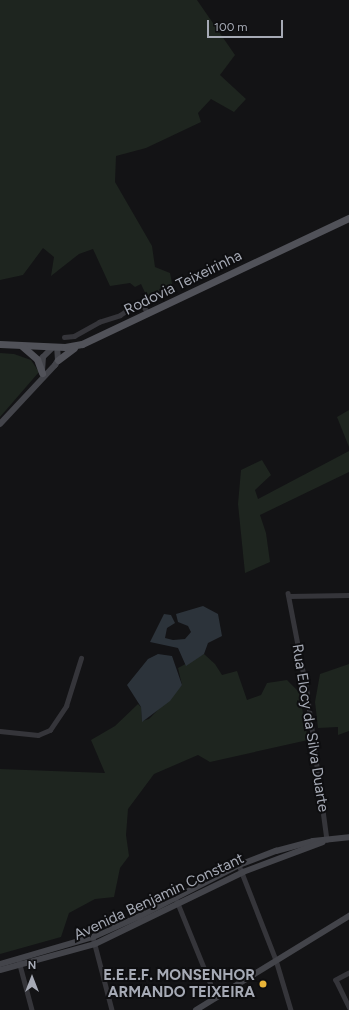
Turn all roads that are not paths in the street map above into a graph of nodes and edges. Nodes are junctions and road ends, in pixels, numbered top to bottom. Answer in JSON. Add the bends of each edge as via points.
{"nodes":[{"id":1,"x":349,"y":218,"type":"edge"},
{"id":2,"x":148,"y":313,"type":"junction"},
{"id":3,"x":120,"y":315,"type":"junction"},
{"id":4,"x":127,"y":324,"type":"junction"},
{"id":5,"x":80,"y":333,"type":"junction"},
{"id":6,"x":64,"y":336,"type":"dead end"},
{"id":7,"x":0,"y":344,"type":"edge"},
{"id":8,"x":81,"y":345,"type":"junction"},
{"id":9,"x":22,"y":346,"type":"junction"},
{"id":10,"x":55,"y":347,"type":"junction"},
{"id":11,"x":58,"y":360,"type":"junction"},
{"id":12,"x":41,"y":376,"type":"junction"},
{"id":13,"x":0,"y":424,"type":"edge"},
{"id":14,"x":349,"y":594,"type":"edge"},
{"id":15,"x":81,"y":658,"type":"dead end"},
{"id":16,"x":0,"y":731,"type":"edge"},
{"id":17,"x":349,"y":837,"type":"edge"},
{"id":18,"x":327,"y":840,"type":"junction"},
{"id":19,"x":239,"y":865,"type":"junction"},
{"id":20,"x":243,"y":872,"type":"junction"},
{"id":21,"x":175,"y":897,"type":"junction"},
{"id":22,"x":178,"y":904,"type":"junction"},
{"id":23,"x":349,"y":916,"type":"edge"},
{"id":24,"x":94,"y":941,"type":"junction"},
{"id":25,"x":276,"y":960,"type":"junction"},
{"id":26,"x":19,"y":962,"type":"junction"},
{"id":27,"x":0,"y":964,"type":"edge"},
{"id":28,"x":0,"y":970,"type":"edge"},
{"id":29,"x":349,"y":973,"type":"edge"},
{"id":30,"x":216,"y":997,"type":"junction"},
{"id":31,"x":349,"y":1008,"type":"edge"},
{"id":32,"x":32,"y":1010,"type":"edge"},
{"id":33,"x":112,"y":1010,"type":"edge"},
{"id":34,"x":196,"y":1010,"type":"edge"},
{"id":35,"x":291,"y":1010,"type":"edge"}],
"edges":[{"from":1,"to":2,"type":"main road","name":"Rodovia Teixeirinha"},
{"from":2,"to":3,"type":"street","via":[[142,304],[138,303]]},
{"from":2,"to":4,"type":"main road","name":"Rodovia Teixeirinha"},
{"from":3,"to":4,"type":"street"},
{"from":3,"to":5,"type":"street"},
{"from":4,"to":8,"type":"main road","name":"Rodovia Teixeirinha"},
{"from":5,"to":6,"type":"street"},
{"from":5,"to":8,"type":"street"},
{"from":7,"to":9,"type":"main road","name":"Rodovia Teixeirinha"},
{"from":8,"to":10,"type":"main road","name":"Rodovia Teixeirinha"},
{"from":8,"to":11,"type":"main road"},
{"from":9,"to":10,"type":"main road","name":"Rodovia Teixeirinha"},
{"from":9,"to":12,"type":"main road","via":[[37,359]]},
{"from":10,"to":11,"type":"main road"},
{"from":10,"to":12,"type":"main road","via":[[43,357]]},
{"from":11,"to":12,"type":"main road"},
{"from":12,"to":13,"type":"main road"},
{"from":14,"to":18,"type":"street","name":"Rua Elocy da Silva Duarte","via":[[288,594],[307,692]]},
{"from":15,"to":16,"type":"street","via":[[66,706],[50,730],[38,735]]},
{"from":17,"to":18,"type":"main road","name":"Avenida Benjamin Constant"},
{"from":18,"to":19,"type":"main road","name":"Avenida Benjamin Constant","via":[[300,844]]},
{"from":18,"to":20,"type":"main road","name":"Avenida Benjamin Constant"},
{"from":19,"to":20,"type":"street"},
{"from":19,"to":21,"type":"main road","name":"Avenida Benjamin Constant"},
{"from":20,"to":22,"type":"main road","name":"Avenida Benjamin Constant"},
{"from":20,"to":25,"type":"street"},
{"from":21,"to":22,"type":"street"},
{"from":21,"to":24,"type":"main road","name":"Avenida Benjamin Constant"},
{"from":22,"to":24,"type":"main road","name":"Avenida Benjamin Constant"},
{"from":22,"to":30,"type":"street"},
{"from":23,"to":25,"type":"main road"},
{"from":24,"to":26,"type":"main road","name":"Avenida Benjamin Constant"},
{"from":24,"to":33,"type":"street"},
{"from":25,"to":30,"type":"main road"},
{"from":25,"to":35,"type":"street"},
{"from":26,"to":27,"type":"main road","name":"Avenida Benjamin Constant"},
{"from":26,"to":28,"type":"main road","name":"Avenida Benjamin Constant"},
{"from":26,"to":32,"type":"street"},
{"from":29,"to":31,"type":"street","via":[[336,980]]},
{"from":30,"to":34,"type":"main road"}]}
